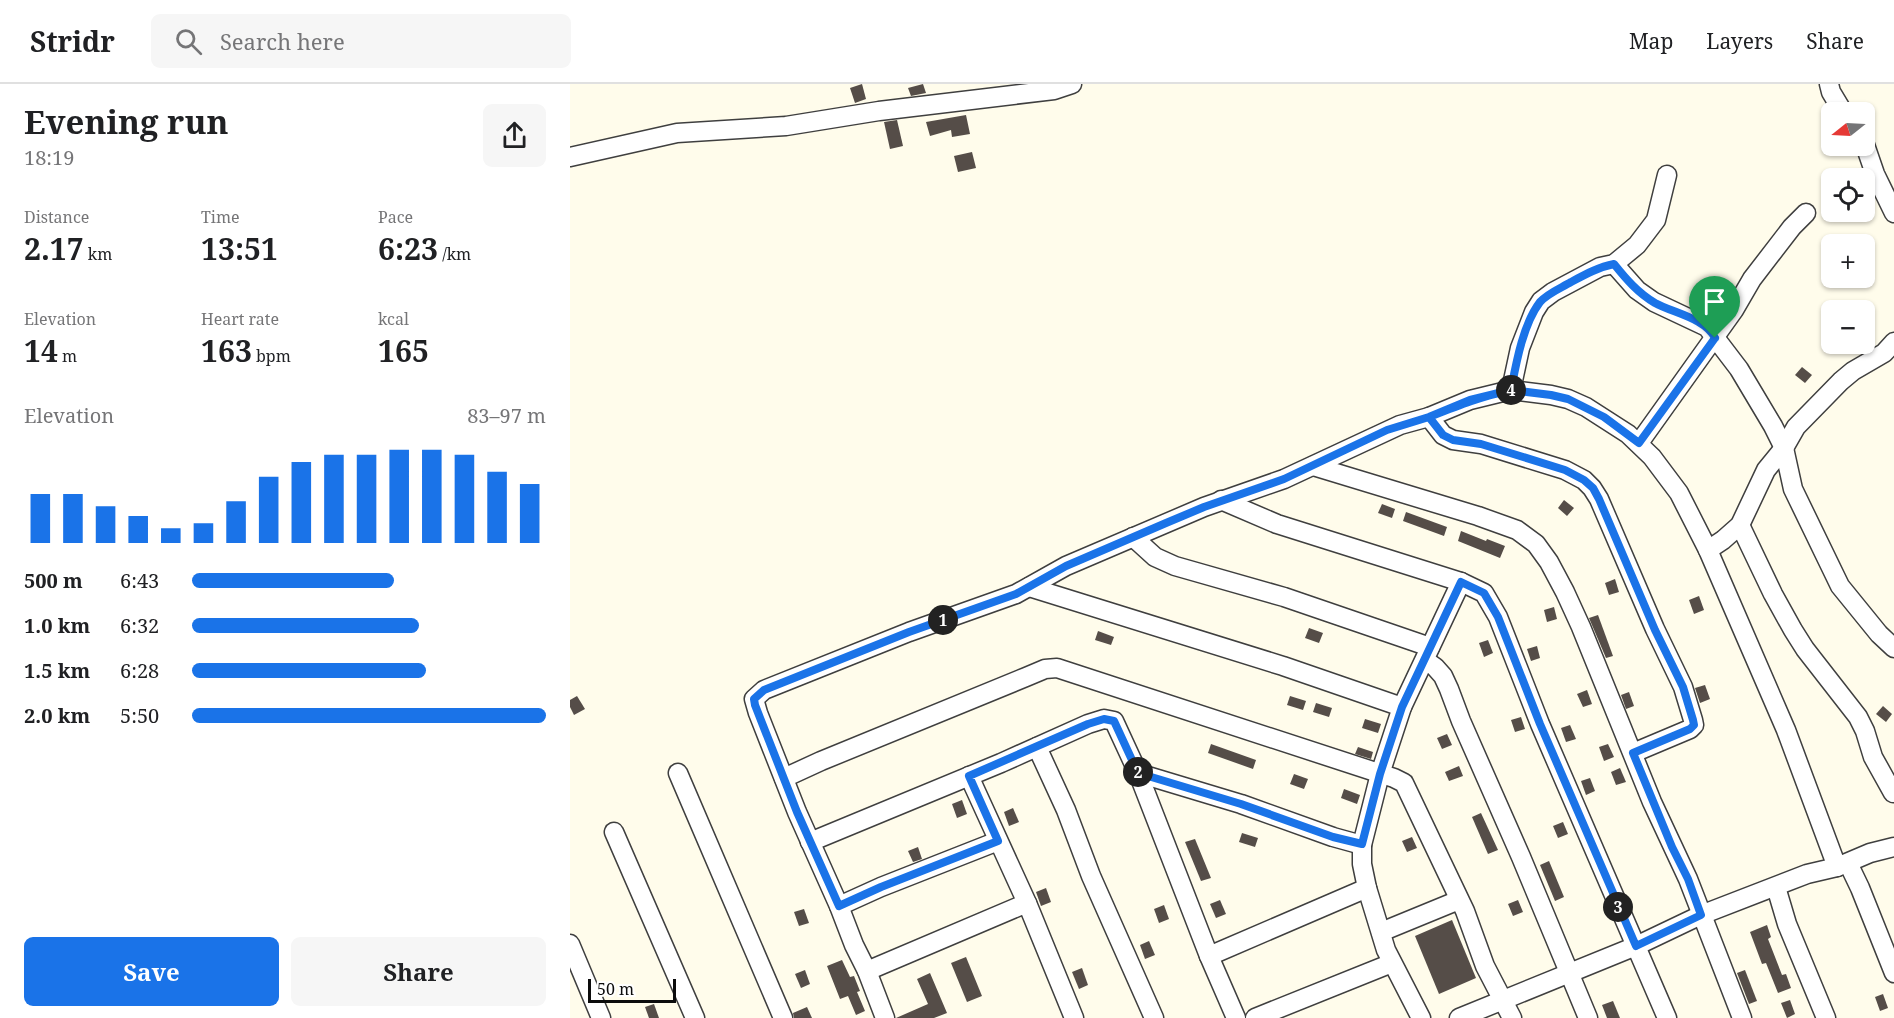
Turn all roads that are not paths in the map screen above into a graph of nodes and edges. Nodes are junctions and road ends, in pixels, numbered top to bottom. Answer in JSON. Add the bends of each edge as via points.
{"nodes":[{"id":1,"x":1072,"y":84,"type":"edge"},
{"id":2,"x":1828,"y":84,"type":"edge"},
{"id":3,"x":966,"y":93,"type":"edge"},
{"id":4,"x":1838,"y":102,"type":"edge"},
{"id":5,"x":1869,"y":156,"type":"edge"},
{"id":6,"x":570,"y":157,"type":"edge"},
{"id":7,"x":1667,"y":176,"type":"dead end"},
{"id":8,"x":1806,"y":213,"type":"dead end"},
{"id":9,"x":1894,"y":213,"type":"edge"},
{"id":10,"x":1614,"y":264,"type":"junction"},
{"id":11,"x":1715,"y":338,"type":"junction"},
{"id":12,"x":1894,"y":342,"type":"edge"},
{"id":13,"x":1511,"y":390,"type":"junction"},
{"id":14,"x":1429,"y":417,"type":"junction"},
{"id":15,"x":1639,"y":443,"type":"junction"},
{"id":16,"x":1784,"y":448,"type":"junction"},
{"id":17,"x":1314,"y":465,"type":"junction"},
{"id":18,"x":1221,"y":500,"type":"junction"},
{"id":19,"x":1740,"y":525,"type":"junction"},
{"id":20,"x":1133,"y":537,"type":"junction"},
{"id":21,"x":1708,"y":550,"type":"junction"},
{"id":22,"x":1461,"y":582,"type":"junction"},
{"id":23,"x":1029,"y":587,"type":"junction"},
{"id":24,"x":1894,"y":648,"type":"edge"},
{"id":25,"x":1427,"y":654,"type":"junction"},
{"id":26,"x":1402,"y":707,"type":"junction"},
{"id":27,"x":1037,"y":747,"type":"junction"},
{"id":28,"x":1633,"y":753,"type":"junction"},
{"id":29,"x":678,"y":773,"type":"dead end"},
{"id":30,"x":1138,"y":773,"type":"junction"},
{"id":31,"x":1380,"y":774,"type":"junction"},
{"id":32,"x":969,"y":776,"type":"junction"},
{"id":33,"x":784,"y":778,"type":"junction"},
{"id":34,"x":1894,"y":793,"type":"edge"},
{"id":35,"x":614,"y":832,"type":"dead end"},
{"id":36,"x":998,"y":841,"type":"junction"},
{"id":37,"x":810,"y":842,"type":"junction"},
{"id":38,"x":1362,"y":844,"type":"junction"},
{"id":39,"x":1894,"y":847,"type":"edge"},
{"id":40,"x":1843,"y":865,"type":"junction"},
{"id":41,"x":1776,"y":887,"type":"junction"},
{"id":42,"x":1368,"y":888,"type":"junction"},
{"id":43,"x":1459,"y":900,"type":"junction"},
{"id":44,"x":1026,"y":903,"type":"junction"},
{"id":45,"x":839,"y":906,"type":"junction"},
{"id":46,"x":1701,"y":915,"type":"junction"},
{"id":47,"x":1381,"y":932,"type":"junction"},
{"id":48,"x":570,"y":944,"type":"edge"},
{"id":49,"x":1636,"y":946,"type":"junction"},
{"id":50,"x":1209,"y":956,"type":"junction"},
{"id":51,"x":1392,"y":963,"type":"junction"},
{"id":52,"x":867,"y":971,"type":"junction"},
{"id":53,"x":1894,"y":973,"type":"edge"},
{"id":54,"x":1568,"y":974,"type":"junction"},
{"id":55,"x":1504,"y":1000,"type":"junction"},
{"id":56,"x":1292,"y":1011,"type":"edge"},
{"id":57,"x":601,"y":1018,"type":"edge"},
{"id":58,"x":695,"y":1018,"type":"edge"},
{"id":59,"x":783,"y":1018,"type":"edge"},
{"id":60,"x":885,"y":1018,"type":"edge"},
{"id":61,"x":1074,"y":1018,"type":"edge"},
{"id":62,"x":1154,"y":1018,"type":"edge"},
{"id":63,"x":1236,"y":1018,"type":"edge"},
{"id":64,"x":1255,"y":1018,"type":"edge"},
{"id":65,"x":1421,"y":1018,"type":"edge"},
{"id":66,"x":1459,"y":1018,"type":"edge"},
{"id":67,"x":1512,"y":1018,"type":"edge"},
{"id":68,"x":1588,"y":1018,"type":"edge"},
{"id":69,"x":1667,"y":1018,"type":"edge"},
{"id":70,"x":1742,"y":1018,"type":"edge"},
{"id":71,"x":1826,"y":1018,"type":"edge"}],
"edges":[{"from":1,"to":3,"type":"street","via":[[1054,90]]},
{"from":2,"to":4,"type":"street"},
{"from":3,"to":6,"type":"street","via":[[786,126],[659,136]]},
{"from":5,"to":9,"type":"street"},
{"from":7,"to":10,"type":"street","via":[[1656,220]]},
{"from":8,"to":11,"type":"street","via":[[1752,279]]},
{"from":10,"to":11,"type":"street","via":[[1636,290],[1707,327]]},
{"from":10,"to":13,"type":"street","via":[[1600,267],[1541,301],[1520,348]]},
{"from":11,"to":15,"type":"street"},
{"from":11,"to":16,"type":"street","via":[[1739,369]]},
{"from":12,"to":16,"type":"street","via":[[1841,381],[1796,427]]},
{"from":13,"to":14,"type":"street","via":[[1470,400]]},
{"from":13,"to":15,"type":"street","via":[[1568,399],[1604,417]]},
{"from":14,"to":17,"type":"street","via":[[1387,430]]},
{"from":14,"to":28,"type":"street","via":[[1443,435],[1453,440],[1481,444],[1565,470],[1593,488],[1683,687],[1694,725]]},
{"from":15,"to":21,"type":"street","via":[[1679,493]]},
{"from":16,"to":19,"type":"street","via":[[1766,471]]},
{"from":16,"to":24,"type":"street","via":[[1793,489],[1839,586]]},
{"from":17,"to":18,"type":"street"},
{"from":17,"to":28,"type":"street","via":[[1478,516],[1517,530],[1536,544],[1565,591]]},
{"from":18,"to":20,"type":"street"},
{"from":18,"to":22,"type":"street","via":[[1277,525]]},
{"from":19,"to":21,"type":"street"},
{"from":19,"to":34,"type":"street","via":[[1788,622],[1858,717],[1873,757]]},
{"from":20,"to":23,"type":"street"},
{"from":20,"to":25,"type":"street","via":[[1155,557],[1175,566],[1284,597]]},
{"from":21,"to":40,"type":"street"},
{"from":22,"to":25,"type":"street"},
{"from":22,"to":49,"type":"street","via":[[1484,593],[1498,617]]},
{"from":23,"to":26,"type":"street"},
{"from":23,"to":33,"type":"street","via":[[835,660],[757,694],[755,705]]},
{"from":25,"to":26,"type":"street"},
{"from":25,"to":54,"type":"street","via":[[1449,689]]},
{"from":26,"to":31,"type":"street"},
{"from":27,"to":30,"type":"street","via":[[1088,724],[1104,719],[1114,721]]},
{"from":27,"to":32,"type":"street"},
{"from":27,"to":62,"type":"street"},
{"from":28,"to":46,"type":"street"},
{"from":29,"to":59,"type":"street"},
{"from":30,"to":38,"type":"street"},
{"from":30,"to":50,"type":"street"},
{"from":31,"to":33,"type":"street","via":[[1057,668],[1026,676]]},
{"from":31,"to":38,"type":"street"},
{"from":31,"to":43,"type":"street","via":[[1404,783]]},
{"from":32,"to":36,"type":"street"},
{"from":32,"to":37,"type":"street"},
{"from":33,"to":37,"type":"street"},
{"from":35,"to":58,"type":"street"},
{"from":36,"to":44,"type":"street"},
{"from":36,"to":45,"type":"street"},
{"from":37,"to":45,"type":"street"},
{"from":38,"to":42,"type":"street"},
{"from":39,"to":40,"type":"street"},
{"from":40,"to":41,"type":"street"},
{"from":40,"to":53,"type":"street","via":[[1860,888]]},
{"from":41,"to":46,"type":"street"},
{"from":41,"to":71,"type":"street"},
{"from":42,"to":47,"type":"street"},
{"from":42,"to":50,"type":"street"},
{"from":43,"to":47,"type":"street"},
{"from":43,"to":55,"type":"street","via":[[1485,966]]},
{"from":44,"to":52,"type":"street"},
{"from":44,"to":61,"type":"street"},
{"from":45,"to":52,"type":"street"},
{"from":46,"to":49,"type":"street"},
{"from":46,"to":70,"type":"street"},
{"from":47,"to":51,"type":"street"},
{"from":48,"to":57,"type":"street"},
{"from":49,"to":54,"type":"street"},
{"from":49,"to":69,"type":"street"},
{"from":50,"to":63,"type":"street"},
{"from":51,"to":56,"type":"street"},
{"from":51,"to":65,"type":"street"},
{"from":52,"to":60,"type":"street"},
{"from":54,"to":55,"type":"street"},
{"from":54,"to":68,"type":"street"},
{"from":55,"to":66,"type":"street"},
{"from":55,"to":67,"type":"street"},
{"from":56,"to":64,"type":"street"}]}
